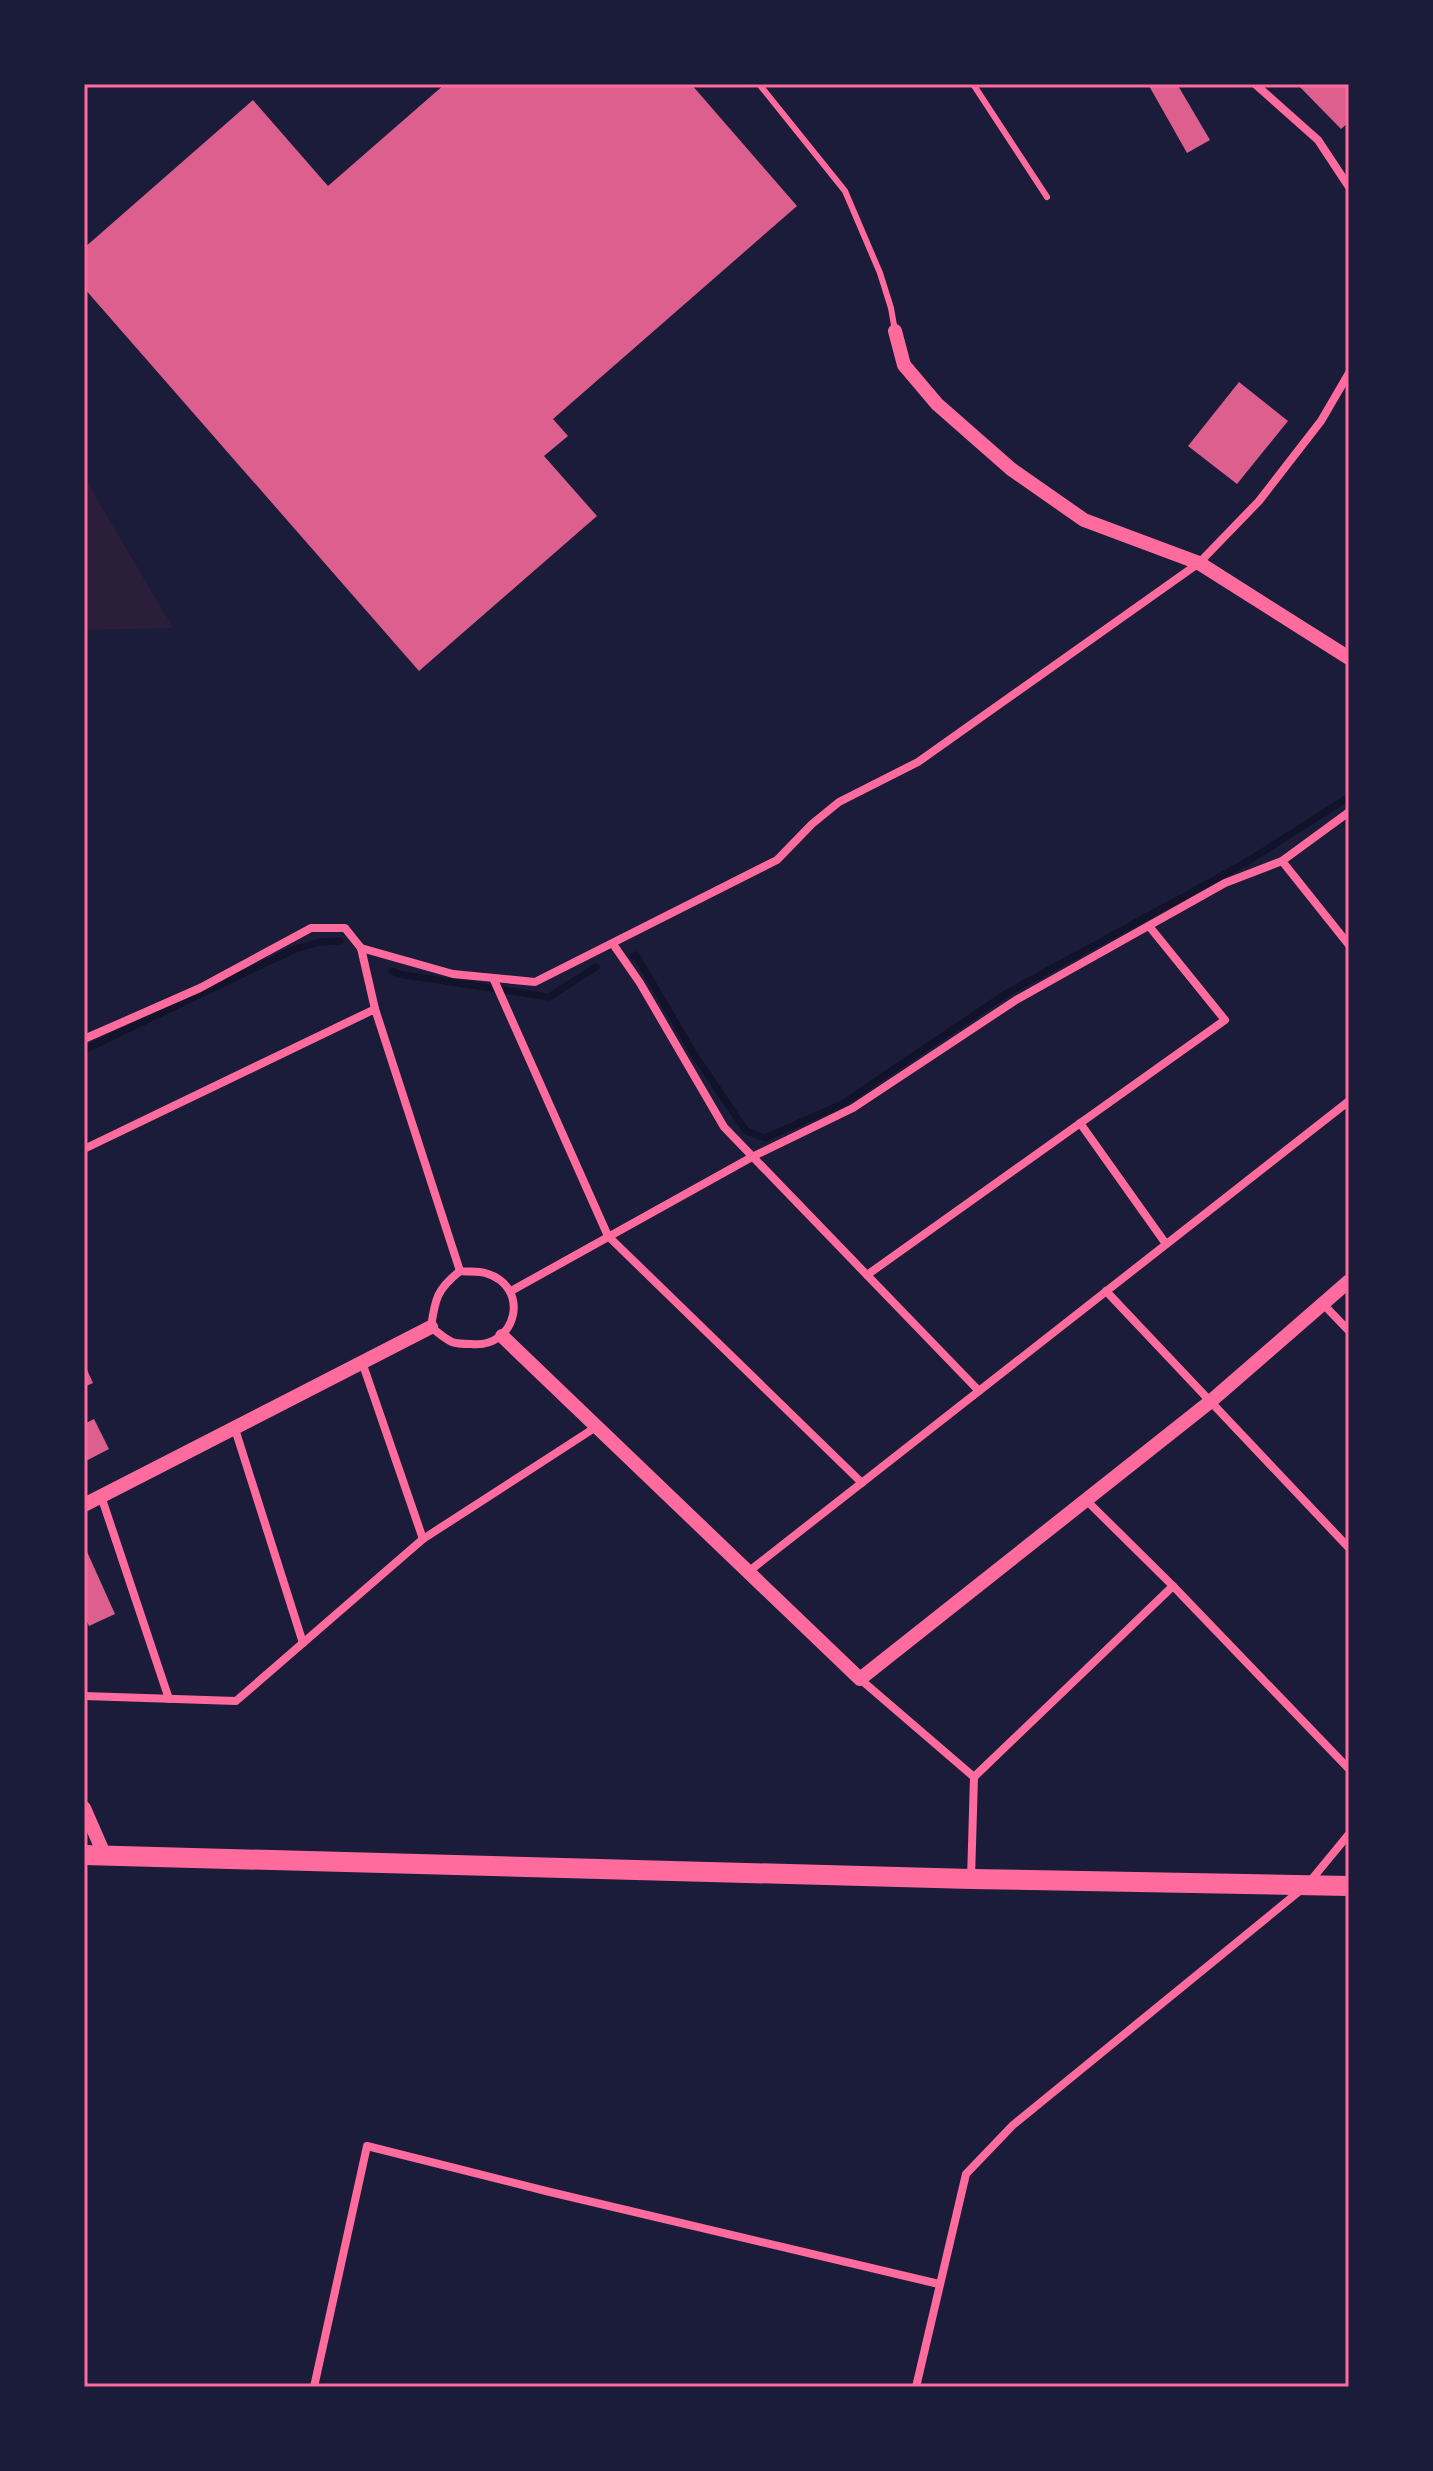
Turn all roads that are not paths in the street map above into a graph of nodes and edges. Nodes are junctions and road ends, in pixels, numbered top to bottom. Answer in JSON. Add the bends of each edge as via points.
{"nodes":[{"id":1,"x":759,"y":84,"type":"edge"},
{"id":2,"x":973,"y":84,"type":"edge"},
{"id":3,"x":1255,"y":84,"type":"edge"},
{"id":4,"x":1349,"y":187,"type":"edge"},
{"id":5,"x":1047,"y":197,"type":"dead end"},
{"id":6,"x":895,"y":331,"type":"joint"},
{"id":7,"x":1349,"y":373,"type":"edge"},
{"id":8,"x":1199,"y":563,"type":"junction"},
{"id":9,"x":1349,"y":658,"type":"edge"},
{"id":10,"x":1349,"y":812,"type":"edge"},
{"id":11,"x":1282,"y":861,"type":"junction"},
{"id":12,"x":1149,"y":926,"type":"junction"},
{"id":13,"x":613,"y":944,"type":"junction"},
{"id":14,"x":1349,"y":945,"type":"edge"},
{"id":15,"x":361,"y":948,"type":"junction"},
{"id":16,"x":494,"y":980,"type":"junction"},
{"id":17,"x":375,"y":1009,"type":"junction"},
{"id":18,"x":84,"y":1039,"type":"edge"},
{"id":19,"x":1349,"y":1101,"type":"edge"},
{"id":20,"x":1080,"y":1123,"type":"junction"},
{"id":21,"x":84,"y":1149,"type":"edge"},
{"id":22,"x":752,"y":1157,"type":"junction"},
{"id":23,"x":608,"y":1236,"type":"junction"},
{"id":24,"x":1166,"y":1244,"type":"junction"},
{"id":25,"x":460,"y":1271,"type":"junction"},
{"id":26,"x":867,"y":1275,"type":"junction"},
{"id":27,"x":1349,"y":1281,"type":"edge"},
{"id":28,"x":511,"y":1291,"type":"junction"},
{"id":29,"x":1106,"y":1291,"type":"junction"},
{"id":30,"x":1323,"y":1304,"type":"junction"},
{"id":31,"x":431,"y":1327,"type":"junction"},
{"id":32,"x":1349,"y":1331,"type":"edge"},
{"id":33,"x":502,"y":1336,"type":"junction"},
{"id":34,"x":362,"y":1362,"type":"junction"},
{"id":35,"x":979,"y":1391,"type":"junction"},
{"id":36,"x":1211,"y":1401,"type":"junction"},
{"id":37,"x":596,"y":1427,"type":"junction"},
{"id":38,"x":235,"y":1429,"type":"junction"},
{"id":39,"x":862,"y":1483,"type":"junction"},
{"id":40,"x":101,"y":1496,"type":"junction"},
{"id":41,"x":1087,"y":1501,"type":"junction"},
{"id":42,"x":84,"y":1505,"type":"edge"},
{"id":43,"x":423,"y":1539,"type":"junction"},
{"id":44,"x":1349,"y":1548,"type":"edge"},
{"id":45,"x":748,"y":1572,"type":"junction"},
{"id":46,"x":1173,"y":1586,"type":"junction"},
{"id":47,"x":303,"y":1643,"type":"junction"},
{"id":48,"x":860,"y":1679,"type":"junction"},
{"id":49,"x":84,"y":1696,"type":"edge"},
{"id":50,"x":169,"y":1699,"type":"junction"},
{"id":51,"x":1349,"y":1769,"type":"edge"},
{"id":52,"x":974,"y":1777,"type":"junction"},
{"id":53,"x":84,"y":1808,"type":"edge"},
{"id":54,"x":1349,"y":1834,"type":"edge"},
{"id":55,"x":94,"y":1855,"type":"edge"},
{"id":56,"x":971,"y":1879,"type":"junction"},
{"id":57,"x":1307,"y":1885,"type":"junction"},
{"id":58,"x":1349,"y":1886,"type":"edge"},
{"id":59,"x":939,"y":2284,"type":"junction"},
{"id":60,"x":314,"y":2387,"type":"edge"},
{"id":61,"x":916,"y":2387,"type":"edge"}],
"edges":[{"from":1,"to":6,"type":"lane","via":[[845,191],[880,273]]},
{"from":2,"to":5,"type":"lane"},
{"from":3,"to":4,"type":"street","via":[[1318,140]]},
{"from":6,"to":8,"type":"street","via":[[904,365],[937,404],[1011,469],[1084,520]]},
{"from":7,"to":8,"type":"street","via":[[1321,421],[1259,501]]},
{"from":8,"to":9,"type":"street"},
{"from":8,"to":13,"type":"street","via":[[918,762],[839,802],[777,860]]},
{"from":10,"to":11,"type":"street"},
{"from":11,"to":12,"type":"street","via":[[1225,883]]},
{"from":11,"to":14,"type":"street"},
{"from":12,"to":20,"type":"street","via":[[1225,1020]]},
{"from":12,"to":22,"type":"street","via":[[1016,1000],[853,1108]]},
{"from":13,"to":16,"type":"street","via":[[535,982]]},
{"from":13,"to":22,"type":"street","via":[[724,1127]]},
{"from":15,"to":16,"type":"street"},
{"from":15,"to":17,"type":"street"},
{"from":15,"to":18,"type":"street","via":[[345,928],[311,928],[200,988]]},
{"from":16,"to":23,"type":"street"},
{"from":17,"to":21,"type":"street"},
{"from":17,"to":25,"type":"street"},
{"from":19,"to":24,"type":"street"},
{"from":20,"to":24,"type":"street"},
{"from":20,"to":26,"type":"street"},
{"from":22,"to":23,"type":"street"},
{"from":22,"to":26,"type":"street"},
{"from":23,"to":28,"type":"street"},
{"from":23,"to":39,"type":"street"},
{"from":24,"to":29,"type":"street"},
{"from":25,"to":28,"type":"street","via":[[485,1273]]},
{"from":25,"to":31,"type":"street","via":[[443,1284]]},
{"from":26,"to":35,"type":"street"},
{"from":27,"to":30,"type":"street"},
{"from":28,"to":33,"type":"street","via":[[515,1304]]},
{"from":29,"to":35,"type":"street"},
{"from":29,"to":36,"type":"street"},
{"from":30,"to":32,"type":"street"},
{"from":30,"to":36,"type":"street"},
{"from":31,"to":33,"type":"street","via":[[453,1343],[484,1346]]},
{"from":31,"to":34,"type":"street"},
{"from":33,"to":37,"type":"street"},
{"from":34,"to":38,"type":"street"},
{"from":34,"to":43,"type":"street"},
{"from":35,"to":39,"type":"street"},
{"from":36,"to":41,"type":"street"},
{"from":36,"to":44,"type":"street"},
{"from":37,"to":43,"type":"street"},
{"from":37,"to":45,"type":"street"},
{"from":38,"to":40,"type":"street"},
{"from":38,"to":47,"type":"street"},
{"from":39,"to":45,"type":"street"},
{"from":40,"to":42,"type":"street"},
{"from":40,"to":50,"type":"street"},
{"from":41,"to":46,"type":"street"},
{"from":41,"to":48,"type":"street"},
{"from":43,"to":47,"type":"street"},
{"from":45,"to":48,"type":"street"},
{"from":46,"to":51,"type":"street"},
{"from":46,"to":52,"type":"street"},
{"from":47,"to":50,"type":"street","via":[[236,1701]]},
{"from":48,"to":52,"type":"street"},
{"from":49,"to":50,"type":"street"},
{"from":52,"to":56,"type":"street"},
{"from":53,"to":55,"type":"street"},
{"from":54,"to":57,"type":"street"},
{"from":55,"to":56,"type":"main road"},
{"from":56,"to":57,"type":"main road"},
{"from":57,"to":58,"type":"main road"},
{"from":57,"to":59,"type":"street","via":[[1013,2125],[966,2174]]},
{"from":59,"to":60,"type":"street","via":[[367,2146]]},
{"from":59,"to":61,"type":"street"}]}
